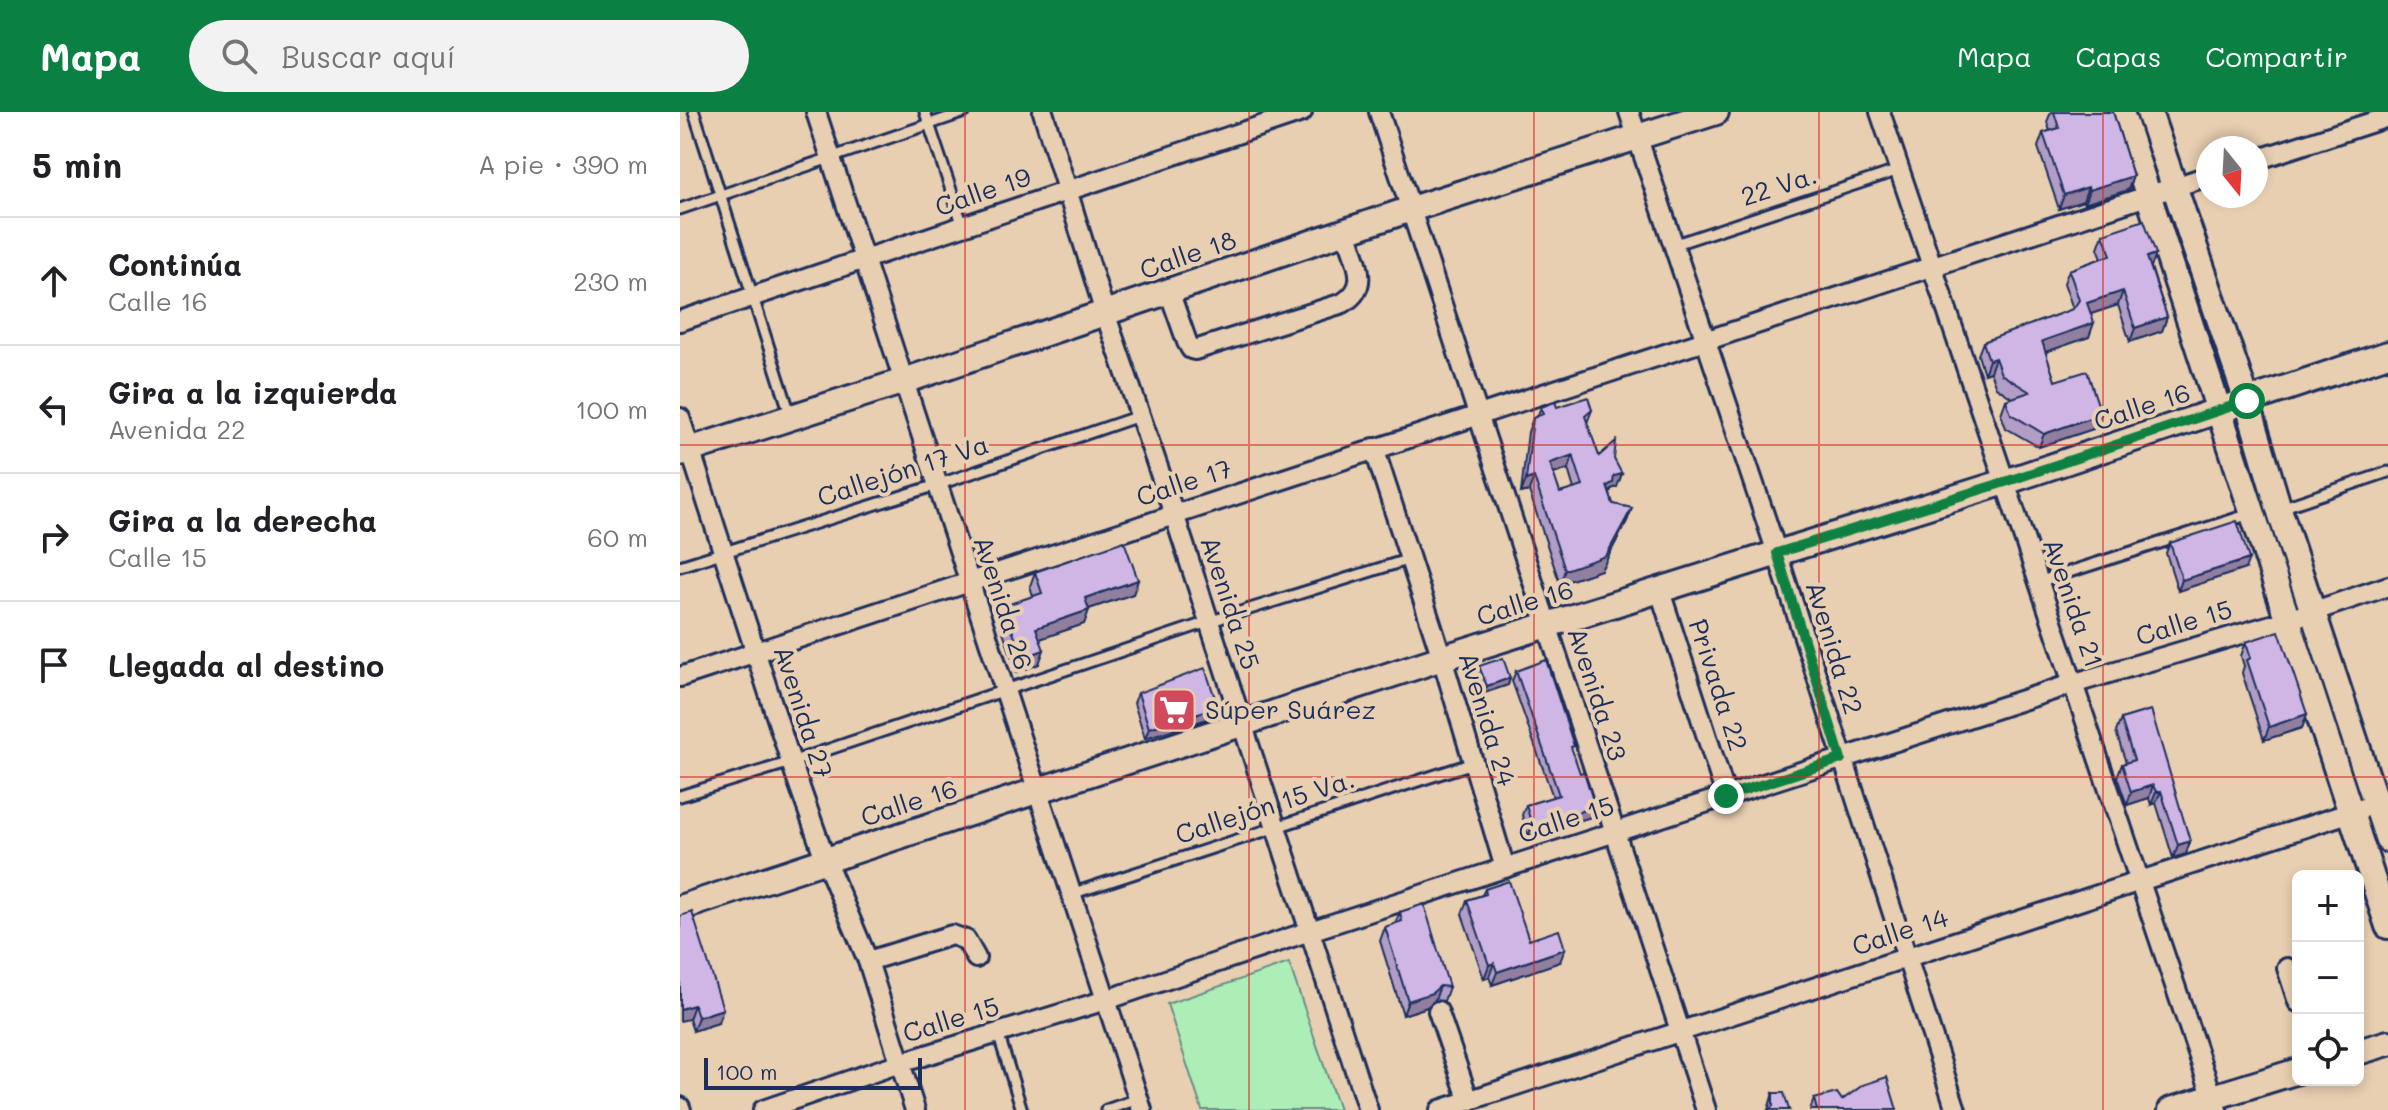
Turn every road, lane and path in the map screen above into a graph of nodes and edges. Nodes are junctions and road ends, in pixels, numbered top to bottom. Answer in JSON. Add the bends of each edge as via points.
{"nodes":[{"id":1,"x":694,"y":112,"type":"edge"},
{"id":2,"x":816,"y":112,"type":"edge"},
{"id":3,"x":925,"y":112,"type":"edge"},
{"id":4,"x":965,"y":112,"type":"edge"},
{"id":5,"x":1043,"y":112,"type":"edge"},
{"id":6,"x":1302,"y":112,"type":"edge"},
{"id":7,"x":1379,"y":112,"type":"edge"},
{"id":8,"x":1629,"y":112,"type":"edge"},
{"id":9,"x":1716,"y":112,"type":"edge"},
{"id":10,"x":1880,"y":112,"type":"edge"},
{"id":11,"x":2121,"y":112,"type":"edge"},
{"id":12,"x":2149,"y":112,"type":"edge"},
{"id":13,"x":1261,"y":119,"type":"edge"},
{"id":14,"x":2385,"y":121,"type":"edge"},
{"id":15,"x":929,"y":123,"type":"junction"},
{"id":16,"x":1637,"y":138,"type":"junction"},
{"id":17,"x":830,"y":156,"type":"junction"},
{"id":18,"x":2268,"y":156,"type":"edge"},
{"id":19,"x":1899,"y":170,"type":"junction"},
{"id":20,"x":2196,"y":180,"type":"edge"},
{"id":21,"x":2174,"y":187,"type":"junction"},
{"id":22,"x":1068,"y":191,"type":"junction"},
{"id":23,"x":721,"y":194,"type":"junction"},
{"id":24,"x":2149,"y":195,"type":"junction"},
{"id":25,"x":680,"y":209,"type":"edge"},
{"id":26,"x":1411,"y":209,"type":"junction"},
{"id":27,"x":963,"y":226,"type":"junction"},
{"id":28,"x":1346,"y":231,"type":"junction"},
{"id":29,"x":1673,"y":245,"type":"junction"},
{"id":30,"x":864,"y":260,"type":"junction"},
{"id":31,"x":1932,"y":266,"type":"junction"},
{"id":32,"x":1169,"y":291,"type":"junction"},
{"id":33,"x":753,"y":297,"type":"junction"},
{"id":34,"x":1105,"y":313,"type":"junction"},
{"id":35,"x":680,"y":321,"type":"edge"},
{"id":36,"x":1705,"y":340,"type":"junction"},
{"id":37,"x":2388,"y":354,"type":"edge"},
{"id":38,"x":904,"y":381,"type":"junction"},
{"id":39,"x":2247,"y":401,"type":"junction"},
{"id":40,"x":2219,"y":410,"type":"junction"},
{"id":41,"x":1478,"y":414,"type":"junction"},
{"id":42,"x":1139,"y":416,"type":"junction"},
{"id":43,"x":791,"y":417,"type":"junction"},
{"id":44,"x":680,"y":418,"type":"edge"},
{"id":45,"x":1374,"y":448,"type":"junction"},
{"id":46,"x":685,"y":451,"type":"edge"},
{"id":47,"x":2388,"y":472,"type":"edge"},
{"id":48,"x":2005,"y":482,"type":"junction"},
{"id":49,"x":937,"y":485,"type":"junction"},
{"id":50,"x":2279,"y":509,"type":"junction"},
{"id":51,"x":2254,"y":513,"type":"junction"},
{"id":52,"x":1174,"y":514,"type":"junction"},
{"id":53,"x":724,"y":550,"type":"junction"},
{"id":54,"x":1777,"y":553,"type":"junction"},
{"id":55,"x":1410,"y":559,"type":"junction"},
{"id":56,"x":680,"y":566,"type":"edge"},
{"id":57,"x":969,"y":580,"type":"junction"},
{"id":58,"x":2038,"y":582,"type":"junction"},
{"id":59,"x":2388,"y":586,"type":"edge"},
{"id":60,"x":1660,"y":591,"type":"junction"},
{"id":61,"x":2312,"y":611,"type":"junction"},
{"id":62,"x":2288,"y":620,"type":"junction"},
{"id":63,"x":1208,"y":622,"type":"junction"},
{"id":64,"x":1548,"y":625,"type":"junction"},
{"id":65,"x":756,"y":654,"type":"junction"},
{"id":66,"x":1442,"y":658,"type":"junction"},
{"id":67,"x":680,"y":677,"type":"edge"},
{"id":68,"x":2072,"y":684,"type":"junction"},
{"id":69,"x":1004,"y":689,"type":"junction"},
{"id":70,"x":1242,"y":724,"type":"junction"},
{"id":71,"x":1841,"y":759,"type":"junction"},
{"id":72,"x":791,"y":762,"type":"junction"},
{"id":73,"x":1473,"y":763,"type":"junction"},
{"id":74,"x":1038,"y":791,"type":"junction"},
{"id":75,"x":680,"y":796,"type":"edge"},
{"id":76,"x":1726,"y":796,"type":"junction"},
{"id":77,"x":2376,"y":804,"type":"junction"},
{"id":78,"x":2351,"y":812,"type":"junction"},
{"id":79,"x":1276,"y":827,"type":"junction"},
{"id":80,"x":1615,"y":832,"type":"junction"},
{"id":81,"x":2388,"y":840,"type":"edge"},
{"id":82,"x":825,"y":859,"type":"junction"},
{"id":83,"x":1505,"y":868,"type":"junction"},
{"id":84,"x":2139,"y":881,"type":"junction"},
{"id":85,"x":1071,"y":894,"type":"junction"},
{"id":86,"x":680,"y":908,"type":"edge"},
{"id":87,"x":2388,"y":926,"type":"edge"},
{"id":88,"x":1310,"y":931,"type":"junction"},
{"id":89,"x":976,"y":958,"type":"dead end"},
{"id":90,"x":1906,"y":958,"type":"junction"},
{"id":91,"x":868,"y":961,"type":"junction"},
{"id":92,"x":2287,"y":968,"type":"dead end"},
{"id":93,"x":2292,"y":983,"type":"edge"},
{"id":94,"x":1106,"y":1000,"type":"junction"},
{"id":95,"x":1438,"y":1011,"type":"dead end"},
{"id":96,"x":1680,"y":1031,"type":"junction"},
{"id":97,"x":997,"y":1033,"type":"junction"},
{"id":98,"x":2388,"y":1043,"type":"edge"},
{"id":99,"x":2364,"y":1050,"type":"edge"},
{"id":100,"x":900,"y":1063,"type":"junction"},
{"id":101,"x":2292,"y":1073,"type":"edge"},
{"id":102,"x":1469,"y":1101,"type":"junction"},
{"id":103,"x":2214,"y":1103,"type":"edge"},
{"id":104,"x":1140,"y":1104,"type":"edge"},
{"id":105,"x":763,"y":1110,"type":"edge"},
{"id":106,"x":915,"y":1110,"type":"edge"},
{"id":107,"x":1022,"y":1110,"type":"edge"},
{"id":108,"x":1106,"y":1110,"type":"edge"},
{"id":109,"x":1368,"y":1110,"type":"edge"},
{"id":110,"x":1440,"y":1110,"type":"edge"},
{"id":111,"x":1706,"y":1110,"type":"edge"},
{"id":112,"x":1956,"y":1110,"type":"edge"},
{"id":113,"x":2171,"y":1110,"type":"edge"}],
"edges":[{"from":1,"to":23,"type":"lane"},
{"from":2,"to":17,"type":"street","name":"Avenida 26"},
{"from":3,"to":15,"type":"lane"},
{"from":4,"to":15,"type":"lane"},
{"from":5,"to":22,"type":"street","name":"Avenida 25"},
{"from":6,"to":13,"type":"street","name":"Calle 19"},
{"from":7,"to":26,"type":"street","name":"Avenida 23"},
{"from":8,"to":16,"type":"street","name":"Avenida 22"},
{"from":9,"to":16,"type":"street","name":"Calle 18"},
{"from":10,"to":19,"type":"street","name":"Avenida 21"},
{"from":11,"to":24,"type":"street"},
{"from":12,"to":21,"type":"street"},
{"from":13,"to":22,"type":"street","name":"Calle 19"},
{"from":14,"to":18,"type":"street"},
{"from":15,"to":17,"type":"lane"},
{"from":15,"to":27,"type":"lane"},
{"from":16,"to":26,"type":"street","name":"Calle 18"},
{"from":16,"to":29,"type":"street","name":"Avenida 22"},
{"from":17,"to":23,"type":"lane"},
{"from":17,"to":30,"type":"street","name":"Avenida 26"},
{"from":19,"to":29,"type":"lane","name":"22 Va."},
{"from":19,"to":31,"type":"street","name":"Avenida 21"},
{"from":20,"to":21,"type":"street","name":"Calle 17"},
{"from":21,"to":24,"type":"street","name":"Calle 17"},
{"from":21,"to":39,"type":"street"},
{"from":22,"to":27,"type":"street","name":"Calle 19"},
{"from":22,"to":34,"type":"street","name":"Avenida 25"},
{"from":23,"to":25,"type":"lane"},
{"from":23,"to":33,"type":"lane"},
{"from":24,"to":31,"type":"street","name":"Calle 17"},
{"from":24,"to":40,"type":"street"},
{"from":26,"to":28,"type":"street","name":"Calle 18"},
{"from":26,"to":41,"type":"street","name":"Avenida 23"},
{"from":27,"to":30,"type":"street","name":"Calle 19"},
{"from":28,"to":32,"type":"street","name":"Calle 18"},
{"from":28,"to":32,"type":"street","via":[[1361,282],[1355,296],[1343,303],[1195,350],[1187,342]]},
{"from":29,"to":36,"type":"street","name":"Avenida 22"},
{"from":30,"to":33,"type":"street","name":"Calle 19"},
{"from":30,"to":38,"type":"street","name":"Avenida 26"},
{"from":31,"to":36,"type":"street","name":"Calle 17"},
{"from":31,"to":48,"type":"street","name":"Avenida 21"},
{"from":32,"to":34,"type":"street","name":"Calle 18"},
{"from":33,"to":35,"type":"street","name":"Calle 19"},
{"from":33,"to":43,"type":"lane"},
{"from":34,"to":38,"type":"street","name":"Calle 18"},
{"from":34,"to":42,"type":"street","name":"Avenida 25"},
{"from":36,"to":41,"type":"street","name":"Calle 17"},
{"from":36,"to":54,"type":"street","name":"Avenida 22"},
{"from":37,"to":39,"type":"street","name":"Calle 16"},
{"from":38,"to":43,"type":"street","name":"Calle 18"},
{"from":38,"to":49,"type":"street","name":"Avenida 26"},
{"from":39,"to":40,"type":"street","name":"Calle 16"},
{"from":39,"to":50,"type":"street"},
{"from":40,"to":48,"type":"street","name":"Calle 16"},
{"from":40,"to":51,"type":"street"},
{"from":41,"to":45,"type":"street","name":"Calle 17"},
{"from":41,"to":64,"type":"street","name":"Avenida 23"},
{"from":42,"to":49,"type":"lane","name":"Callejón 17 Va"},
{"from":42,"to":52,"type":"street","name":"Avenida 25"},
{"from":43,"to":46,"type":"street","name":"Calle 18"},
{"from":44,"to":46,"type":"street","name":"Avenida 27"},
{"from":45,"to":52,"type":"street","name":"Calle 17"},
{"from":45,"to":55,"type":"street","name":"Avenida 24"},
{"from":46,"to":53,"type":"street","name":"Avenida 27"},
{"from":47,"to":50,"type":"lane"},
{"from":48,"to":54,"type":"street","name":"Calle 16"},
{"from":48,"to":58,"type":"street","name":"Avenida 21"},
{"from":49,"to":53,"type":"lane","name":"Callejón 17 Va"},
{"from":49,"to":57,"type":"street","name":"Avenida 26"},
{"from":50,"to":61,"type":"street"},
{"from":51,"to":58,"type":"lane"},
{"from":51,"to":62,"type":"street"},
{"from":52,"to":57,"type":"street","name":"Calle 17"},
{"from":52,"to":63,"type":"street","name":"Avenida 25"},
{"from":53,"to":56,"type":"lane","name":"Callejón 17 Va"},
{"from":53,"to":65,"type":"street","name":"Avenida 27"},
{"from":54,"to":60,"type":"street","name":"Calle 16"},
{"from":54,"to":71,"type":"street","name":"Avenida 22"},
{"from":55,"to":63,"type":"lane"},
{"from":55,"to":66,"type":"street","name":"Avenida 24"},
{"from":57,"to":65,"type":"street","name":"Calle 17"},
{"from":57,"to":69,"type":"street","name":"Avenida 26"},
{"from":58,"to":68,"type":"street","name":"Avenida 21"},
{"from":59,"to":61,"type":"street","name":"Calle 15"},
{"from":60,"to":64,"type":"street","name":"Calle 16"},
{"from":60,"to":76,"type":"street","name":"Privada 22"},
{"from":61,"to":62,"type":"street","name":"Calle 15"},
{"from":61,"to":77,"type":"street"},
{"from":62,"to":68,"type":"street","name":"Calle 15"},
{"from":62,"to":78,"type":"street"},
{"from":63,"to":69,"type":"lane"},
{"from":63,"to":70,"type":"street","name":"Avenida 25"},
{"from":64,"to":66,"type":"street","name":"Calle 16"},
{"from":64,"to":80,"type":"street","name":"Avenida 23"},
{"from":65,"to":67,"type":"street","name":"Calle 17"},
{"from":65,"to":72,"type":"street","name":"Avenida 27"},
{"from":66,"to":70,"type":"street","name":"Calle 16"},
{"from":66,"to":73,"type":"street","name":"Avenida 24"},
{"from":68,"to":71,"type":"street","name":"Calle 15"},
{"from":68,"to":84,"type":"street","name":"Avenida 21"},
{"from":69,"to":72,"type":"lane"},
{"from":69,"to":74,"type":"street","name":"Avenida 26"},
{"from":70,"to":74,"type":"street","name":"Calle 16"},
{"from":70,"to":79,"type":"street","name":"Avenida 25"},
{"from":71,"to":76,"type":"street","name":"Calle 15"},
{"from":71,"to":90,"type":"street","name":"Avenida 22"},
{"from":72,"to":75,"type":"lane"},
{"from":72,"to":82,"type":"street","name":"Avenida 27"},
{"from":73,"to":79,"type":"lane","name":"Callejón 15 Va."},
{"from":73,"to":83,"type":"street","name":"Avenida 24"},
{"from":74,"to":82,"type":"street","name":"Calle 16"},
{"from":74,"to":85,"type":"street","name":"Avenida 26"},
{"from":76,"to":80,"type":"street","name":"Calle 15"},
{"from":77,"to":78,"type":"street","name":"Calle 14"},
{"from":77,"to":81,"type":"street"},
{"from":78,"to":84,"type":"street","name":"Calle 14"},
{"from":78,"to":87,"type":"street"},
{"from":79,"to":85,"type":"lane","name":"Callejón 15 Va."},
{"from":79,"to":88,"type":"street","name":"Avenida 25"},
{"from":80,"to":83,"type":"street","name":"Calle 15"},
{"from":80,"to":96,"type":"street","name":"Avenida 23"},
{"from":82,"to":86,"type":"street","name":"Calle 16"},
{"from":82,"to":91,"type":"street","name":"Avenida 27"},
{"from":83,"to":88,"type":"street","name":"Calle 15"},
{"from":84,"to":90,"type":"street","name":"Calle 14"},
{"from":84,"to":103,"type":"street","name":"Avenida 21"},
{"from":85,"to":94,"type":"street","name":"Avenida 26"},
{"from":88,"to":94,"type":"street","name":"Calle 15"},
{"from":88,"to":109,"type":"street","name":"Avenida 25"},
{"from":89,"to":91,"type":"street","via":[[966,940],[952,935]]},
{"from":90,"to":96,"type":"street","name":"Calle 14"},
{"from":90,"to":112,"type":"street","name":"Avenida 22"},
{"from":91,"to":100,"type":"street","name":"Avenida 27"},
{"from":92,"to":93,"type":"street"},
{"from":94,"to":97,"type":"street","name":"Calle 15"},
{"from":94,"to":104,"type":"street","name":"Avenida 26"},
{"from":95,"to":102,"type":"street"},
{"from":96,"to":102,"type":"street","name":"Calle 14"},
{"from":96,"to":111,"type":"street","name":"Avenida 23"},
{"from":97,"to":100,"type":"street","name":"Calle 15"},
{"from":97,"to":107,"type":"lane"},
{"from":98,"to":99,"type":"street"},
{"from":100,"to":105,"type":"street","name":"Calle 15"},
{"from":100,"to":106,"type":"street","name":"Avenida 27"},
{"from":101,"to":103,"type":"street"},
{"from":102,"to":110,"type":"street","name":"Calle 14"},
{"from":103,"to":113,"type":"street"},
{"from":104,"to":108,"type":"lane"}]}
